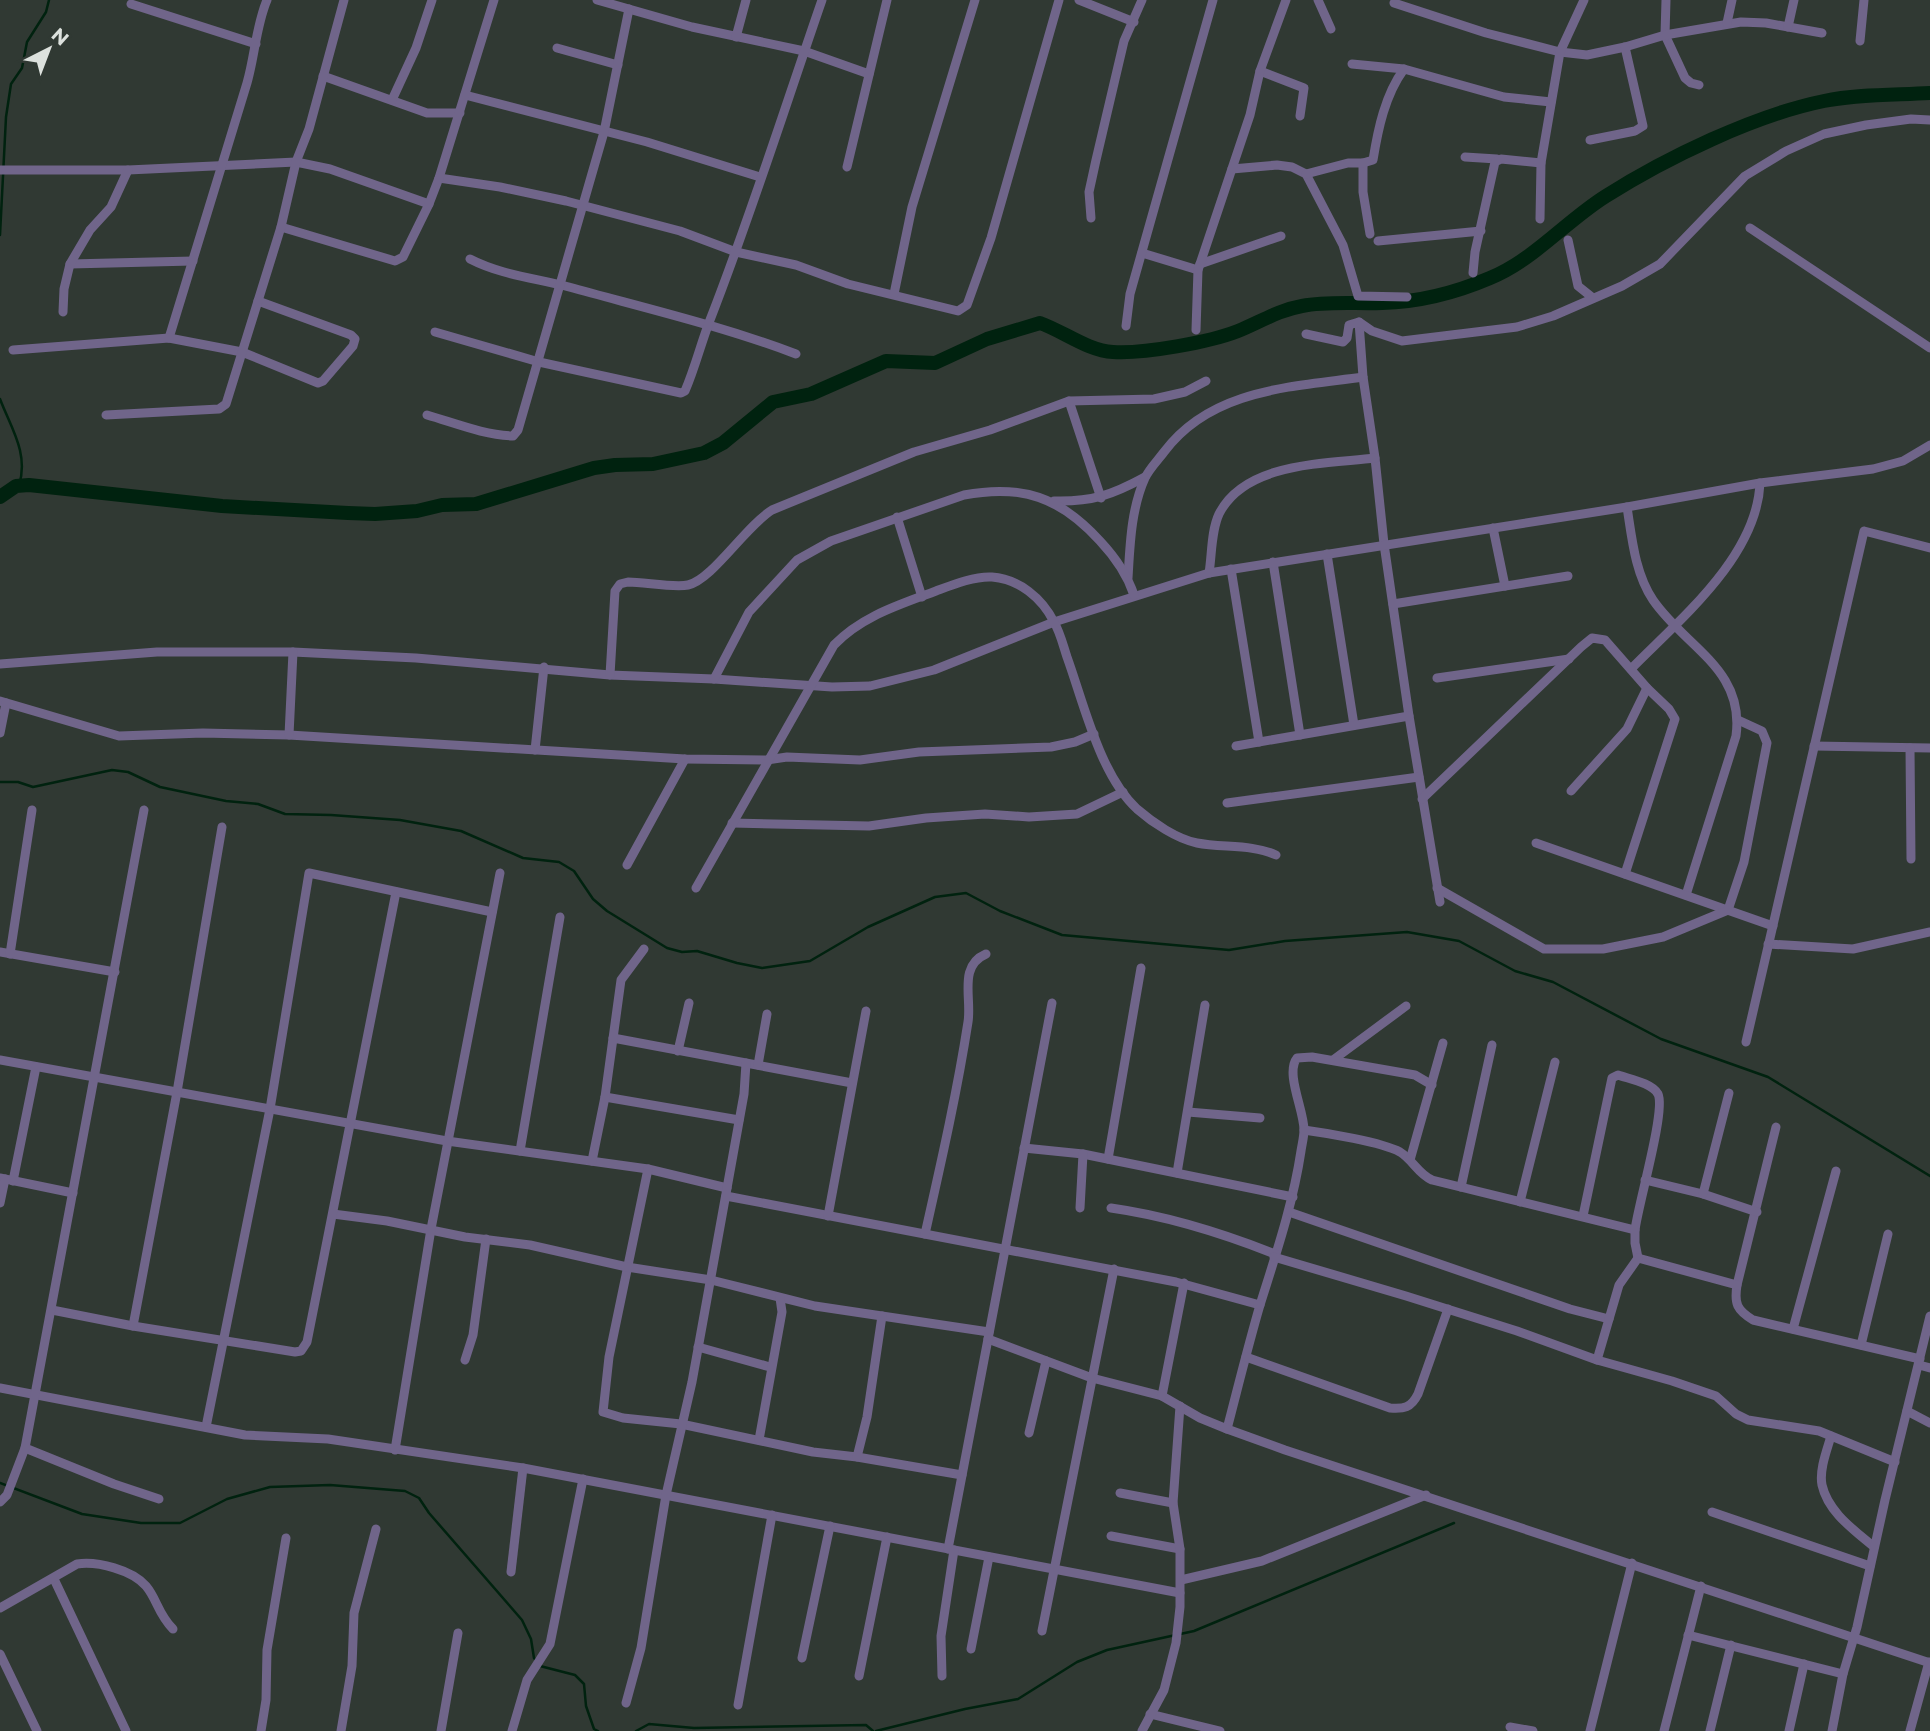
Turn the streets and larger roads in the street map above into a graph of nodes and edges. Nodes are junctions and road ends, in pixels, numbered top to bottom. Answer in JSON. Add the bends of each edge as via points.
{"nodes":[{"id":1,"x":267,"y":0,"type":"edge"},
{"id":2,"x":344,"y":0,"type":"edge"},
{"id":3,"x":432,"y":0,"type":"edge"},
{"id":4,"x":494,"y":0,"type":"edge"},
{"id":5,"x":597,"y":0,"type":"edge"},
{"id":6,"x":746,"y":0,"type":"edge"},
{"id":7,"x":822,"y":0,"type":"edge"},
{"id":8,"x":887,"y":0,"type":"edge"},
{"id":9,"x":975,"y":0,"type":"edge"},
{"id":10,"x":1059,"y":0,"type":"edge"},
{"id":11,"x":1079,"y":0,"type":"edge"},
{"id":12,"x":1142,"y":0,"type":"edge"},
{"id":13,"x":1213,"y":0,"type":"edge"},
{"id":14,"x":1286,"y":0,"type":"edge"},
{"id":15,"x":1318,"y":0,"type":"edge"},
{"id":16,"x":1584,"y":0,"type":"edge"},
{"id":17,"x":1666,"y":0,"type":"edge"},
{"id":18,"x":1732,"y":0,"type":"edge"},
{"id":19,"x":1794,"y":0,"type":"edge"},
{"id":20,"x":1864,"y":0,"type":"edge"},
{"id":21,"x":1394,"y":3,"type":"dead end"},
{"id":22,"x":131,"y":4,"type":"dead end"},
{"id":23,"x":629,"y":9,"type":"junction"},
{"id":24,"x":1134,"y":22,"type":"junction"},
{"id":25,"x":1727,"y":23,"type":"junction"},
{"id":26,"x":1788,"y":27,"type":"junction"},
{"id":27,"x":1331,"y":29,"type":"dead end"},
{"id":28,"x":1822,"y":33,"type":"dead end"},
{"id":29,"x":1665,"y":36,"type":"junction"},
{"id":30,"x":736,"y":37,"type":"junction"},
{"id":31,"x":1860,"y":41,"type":"dead end"},
{"id":32,"x":256,"y":44,"type":"junction"},
{"id":33,"x":1625,"y":47,"type":"junction"},
{"id":34,"x":557,"y":48,"type":"dead end"},
{"id":35,"x":804,"y":51,"type":"junction"},
{"id":36,"x":1560,"y":52,"type":"junction"},
{"id":37,"x":1352,"y":64,"type":"dead end"},
{"id":38,"x":618,"y":65,"type":"junction"},
{"id":39,"x":1404,"y":69,"type":"junction"},
{"id":40,"x":1260,"y":71,"type":"junction"},
{"id":41,"x":869,"y":74,"type":"junction"},
{"id":42,"x":323,"y":76,"type":"junction"},
{"id":43,"x":1699,"y":85,"type":"dead end"},
{"id":44,"x":465,"y":95,"type":"junction"},
{"id":45,"x":392,"y":100,"type":"junction"},
{"id":46,"x":1551,"y":102,"type":"junction"},
{"id":47,"x":460,"y":113,"type":"junction"},
{"id":48,"x":1300,"y":116,"type":"dead end"},
{"id":49,"x":1930,"y":120,"type":"edge"},
{"id":50,"x":604,"y":132,"type":"junction"},
{"id":51,"x":1590,"y":140,"type":"dead end"},
{"id":52,"x":1465,"y":157,"type":"dead end"},
{"id":53,"x":1497,"y":159,"type":"junction"},
{"id":54,"x":296,"y":162,"type":"junction"},
{"id":55,"x":1363,"y":163,"type":"junction"},
{"id":56,"x":1541,"y":163,"type":"junction"},
{"id":57,"x":220,"y":165,"type":"junction"},
{"id":58,"x":847,"y":166,"type":"dead end"},
{"id":59,"x":1232,"y":169,"type":"junction"},
{"id":60,"x":0,"y":170,"type":"edge"},
{"id":61,"x":128,"y":170,"type":"junction"},
{"id":62,"x":1306,"y":174,"type":"junction"},
{"id":63,"x":760,"y":177,"type":"junction"},
{"id":64,"x":439,"y":178,"type":"junction"},
{"id":65,"x":429,"y":204,"type":"junction"},
{"id":66,"x":581,"y":206,"type":"junction"},
{"id":67,"x":1091,"y":218,"type":"dead end"},
{"id":68,"x":1540,"y":219,"type":"dead end"},
{"id":69,"x":281,"y":227,"type":"junction"},
{"id":70,"x":1750,"y":228,"type":"dead end"},
{"id":71,"x":1481,"y":231,"type":"junction"},
{"id":72,"x":1370,"y":234,"type":"dead end"},
{"id":73,"x":1281,"y":236,"type":"dead end"},
{"id":74,"x":1568,"y":240,"type":"dead end"},
{"id":75,"x":1378,"y":241,"type":"dead end"},
{"id":76,"x":736,"y":252,"type":"junction"},
{"id":77,"x":1142,"y":253,"type":"junction"},
{"id":78,"x":470,"y":259,"type":"dead end"},
{"id":79,"x":193,"y":261,"type":"junction"},
{"id":80,"x":70,"y":264,"type":"junction"},
{"id":81,"x":1199,"y":267,"type":"junction"},
{"id":82,"x":1473,"y":273,"type":"dead end"},
{"id":83,"x":561,"y":285,"type":"junction"},
{"id":84,"x":894,"y":294,"type":"junction"},
{"id":85,"x":1407,"y":297,"type":"dead end"},
{"id":86,"x":1593,"y":298,"type":"junction"},
{"id":87,"x":258,"y":301,"type":"junction"},
{"id":88,"x":63,"y":312,"type":"dead end"},
{"id":89,"x":1359,"y":322,"type":"junction"},
{"id":90,"x":708,"y":323,"type":"junction"},
{"id":91,"x":1126,"y":326,"type":"dead end"},
{"id":92,"x":1196,"y":330,"type":"dead end"},
{"id":93,"x":435,"y":332,"type":"dead end"},
{"id":94,"x":1306,"y":334,"type":"dead end"},
{"id":95,"x":169,"y":338,"type":"junction"},
{"id":96,"x":1930,"y":348,"type":"edge"},
{"id":97,"x":13,"y":350,"type":"dead end"},
{"id":98,"x":242,"y":352,"type":"junction"},
{"id":99,"x":796,"y":354,"type":"dead end"},
{"id":100,"x":539,"y":362,"type":"junction"},
{"id":101,"x":1363,"y":377,"type":"junction"},
{"id":102,"x":1206,"y":381,"type":"dead end"},
{"id":103,"x":1069,"y":401,"type":"junction"},
{"id":104,"x":106,"y":415,"type":"dead end"},
{"id":105,"x":427,"y":415,"type":"dead end"},
{"id":106,"x":1930,"y":445,"type":"edge"},
{"id":107,"x":1375,"y":458,"type":"junction"},
{"id":108,"x":1145,"y":477,"type":"junction"},
{"id":109,"x":1760,"y":484,"type":"junction"},
{"id":110,"x":1101,"y":498,"type":"junction"},
{"id":111,"x":1052,"y":501,"type":"junction"},
{"id":112,"x":1627,"y":508,"type":"junction"},
{"id":113,"x":897,"y":517,"type":"junction"},
{"id":114,"x":1493,"y":528,"type":"junction"},
{"id":115,"x":1384,"y":544,"type":"junction"},
{"id":116,"x":1930,"y":548,"type":"edge"},
{"id":117,"x":1327,"y":554,"type":"junction"},
{"id":118,"x":1273,"y":562,"type":"junction"},
{"id":119,"x":1231,"y":569,"type":"junction"},
{"id":120,"x":1209,"y":573,"type":"junction"},
{"id":121,"x":1568,"y":576,"type":"dead end"},
{"id":122,"x":1128,"y":578,"type":"junction"},
{"id":123,"x":1505,"y":586,"type":"junction"},
{"id":124,"x":1134,"y":596,"type":"junction"},
{"id":125,"x":922,"y":597,"type":"junction"},
{"id":126,"x":1393,"y":604,"type":"junction"},
{"id":127,"x":1054,"y":622,"type":"junction"},
{"id":128,"x":1674,"y":625,"type":"junction"},
{"id":129,"x":293,"y":652,"type":"junction"},
{"id":130,"x":1569,"y":659,"type":"junction"},
{"id":131,"x":0,"y":664,"type":"edge"},
{"id":132,"x":544,"y":667,"type":"junction"},
{"id":133,"x":1631,"y":669,"type":"junction"},
{"id":134,"x":610,"y":675,"type":"junction"},
{"id":135,"x":1437,"y":678,"type":"dead end"},
{"id":136,"x":714,"y":679,"type":"junction"},
{"id":137,"x":811,"y":685,"type":"junction"},
{"id":138,"x":1647,"y":688,"type":"junction"},
{"id":139,"x":3,"y":702,"type":"edge"},
{"id":140,"x":1409,"y":716,"type":"junction"},
{"id":141,"x":1738,"y":720,"type":"junction"},
{"id":142,"x":1354,"y":725,"type":"junction"},
{"id":143,"x":0,"y":733,"type":"edge"},
{"id":144,"x":1094,"y":734,"type":"junction"},
{"id":145,"x":289,"y":735,"type":"junction"},
{"id":146,"x":1300,"y":735,"type":"junction"},
{"id":147,"x":1259,"y":742,"type":"junction"},
{"id":148,"x":1236,"y":746,"type":"dead end"},
{"id":149,"x":1814,"y":746,"type":"junction"},
{"id":150,"x":1910,"y":748,"type":"junction"},
{"id":151,"x":1930,"y":748,"type":"edge"},
{"id":152,"x":535,"y":750,"type":"junction"},
{"id":153,"x":685,"y":759,"type":"junction"},
{"id":154,"x":767,"y":760,"type":"junction"},
{"id":155,"x":1419,"y":776,"type":"junction"},
{"id":156,"x":1571,"y":791,"type":"dead end"},
{"id":157,"x":1122,"y":792,"type":"junction"},
{"id":158,"x":1422,"y":799,"type":"junction"},
{"id":159,"x":1227,"y":803,"type":"dead end"},
{"id":160,"x":32,"y":810,"type":"dead end"},
{"id":161,"x":144,"y":810,"type":"dead end"},
{"id":162,"x":732,"y":823,"type":"junction"},
{"id":163,"x":222,"y":827,"type":"dead end"},
{"id":164,"x":1536,"y":843,"type":"dead end"},
{"id":165,"x":1276,"y":855,"type":"dead end"},
{"id":166,"x":1911,"y":859,"type":"dead end"},
{"id":167,"x":627,"y":865,"type":"dead end"},
{"id":168,"x":500,"y":873,"type":"dead end"},
{"id":169,"x":1625,"y":874,"type":"junction"},
{"id":170,"x":696,"y":888,"type":"dead end"},
{"id":171,"x":1437,"y":888,"type":"junction"},
{"id":172,"x":396,"y":892,"type":"junction"},
{"id":173,"x":1686,"y":895,"type":"junction"},
{"id":174,"x":1440,"y":902,"type":"dead end"},
{"id":175,"x":1728,"y":910,"type":"junction"},
{"id":176,"x":492,"y":912,"type":"junction"},
{"id":177,"x":560,"y":917,"type":"dead end"},
{"id":178,"x":1773,"y":926,"type":"junction"},
{"id":179,"x":1930,"y":932,"type":"edge"},
{"id":180,"x":1769,"y":944,"type":"junction"},
{"id":181,"x":644,"y":949,"type":"dead end"},
{"id":182,"x":5,"y":953,"type":"edge"},
{"id":183,"x":986,"y":954,"type":"dead end"},
{"id":184,"x":1141,"y":968,"type":"dead end"},
{"id":185,"x":115,"y":972,"type":"junction"},
{"id":186,"x":689,"y":1003,"type":"dead end"},
{"id":187,"x":1052,"y":1003,"type":"dead end"},
{"id":188,"x":1205,"y":1005,"type":"dead end"},
{"id":189,"x":1406,"y":1006,"type":"dead end"},
{"id":190,"x":866,"y":1011,"type":"dead end"},
{"id":191,"x":767,"y":1014,"type":"dead end"},
{"id":192,"x":613,"y":1038,"type":"junction"},
{"id":193,"x":1746,"y":1042,"type":"dead end"},
{"id":194,"x":1443,"y":1043,"type":"dead end"},
{"id":195,"x":1492,"y":1045,"type":"dead end"},
{"id":196,"x":678,"y":1051,"type":"junction"},
{"id":197,"x":0,"y":1060,"type":"edge"},
{"id":198,"x":1333,"y":1060,"type":"junction"},
{"id":199,"x":1555,"y":1062,"type":"dead end"},
{"id":200,"x":746,"y":1063,"type":"junction"},
{"id":201,"x":758,"y":1065,"type":"junction"},
{"id":202,"x":36,"y":1067,"type":"junction"},
{"id":203,"x":95,"y":1077,"type":"junction"},
{"id":204,"x":852,"y":1083,"type":"junction"},
{"id":205,"x":1432,"y":1085,"type":"junction"},
{"id":206,"x":177,"y":1092,"type":"junction"},
{"id":207,"x":1729,"y":1093,"type":"dead end"},
{"id":208,"x":605,"y":1097,"type":"junction"},
{"id":209,"x":270,"y":1109,"type":"junction"},
{"id":210,"x":1188,"y":1112,"type":"junction"},
{"id":211,"x":1260,"y":1118,"type":"dead end"},
{"id":212,"x":739,"y":1120,"type":"junction"},
{"id":213,"x":351,"y":1124,"type":"junction"},
{"id":214,"x":1776,"y":1127,"type":"dead end"},
{"id":215,"x":1304,"y":1130,"type":"junction"},
{"id":216,"x":447,"y":1141,"type":"junction"},
{"id":217,"x":1024,"y":1148,"type":"junction"},
{"id":218,"x":520,"y":1151,"type":"junction"},
{"id":219,"x":1083,"y":1154,"type":"junction"},
{"id":220,"x":1108,"y":1159,"type":"junction"},
{"id":221,"x":1410,"y":1160,"type":"junction"},
{"id":222,"x":592,"y":1161,"type":"junction"},
{"id":223,"x":648,"y":1169,"type":"junction"},
{"id":224,"x":1836,"y":1171,"type":"dead end"},
{"id":225,"x":1177,"y":1173,"type":"junction"},
{"id":226,"x":6,"y":1179,"type":"edge"},
{"id":227,"x":1645,"y":1180,"type":"junction"},
{"id":228,"x":1461,"y":1187,"type":"junction"},
{"id":229,"x":727,"y":1192,"type":"junction"},
{"id":230,"x":73,"y":1193,"type":"junction"},
{"id":231,"x":1703,"y":1194,"type":"junction"},
{"id":232,"x":1293,"y":1197,"type":"junction"},
{"id":233,"x":1520,"y":1202,"type":"junction"},
{"id":234,"x":0,"y":1203,"type":"edge"},
{"id":235,"x":1080,"y":1208,"type":"dead end"},
{"id":236,"x":1111,"y":1208,"type":"dead end"},
{"id":237,"x":1289,"y":1212,"type":"junction"},
{"id":238,"x":1757,"y":1212,"type":"junction"},
{"id":239,"x":333,"y":1214,"type":"junction"},
{"id":240,"x":828,"y":1216,"type":"junction"},
{"id":241,"x":1583,"y":1216,"type":"junction"},
{"id":242,"x":431,"y":1229,"type":"junction"},
{"id":243,"x":1635,"y":1230,"type":"junction"},
{"id":244,"x":925,"y":1234,"type":"junction"},
{"id":245,"x":1888,"y":1234,"type":"dead end"},
{"id":246,"x":486,"y":1239,"type":"junction"},
{"id":247,"x":1005,"y":1249,"type":"junction"},
{"id":248,"x":1275,"y":1255,"type":"junction"},
{"id":249,"x":1639,"y":1258,"type":"junction"},
{"id":250,"x":627,"y":1267,"type":"junction"},
{"id":251,"x":1114,"y":1269,"type":"junction"},
{"id":252,"x":711,"y":1280,"type":"junction"},
{"id":253,"x":1184,"y":1283,"type":"junction"},
{"id":254,"x":1737,"y":1285,"type":"junction"},
{"id":255,"x":780,"y":1298,"type":"junction"},
{"id":256,"x":1260,"y":1305,"type":"junction"},
{"id":257,"x":1448,"y":1309,"type":"junction"},
{"id":258,"x":52,"y":1310,"type":"junction"},
{"id":259,"x":881,"y":1316,"type":"junction"},
{"id":260,"x":1930,"y":1316,"type":"edge"},
{"id":261,"x":1609,"y":1319,"type":"junction"},
{"id":262,"x":133,"y":1326,"type":"junction"},
{"id":263,"x":1793,"y":1329,"type":"junction"},
{"id":264,"x":988,"y":1335,"type":"junction"},
{"id":265,"x":224,"y":1341,"type":"junction"},
{"id":266,"x":1861,"y":1345,"type":"junction"},
{"id":267,"x":698,"y":1347,"type":"junction"},
{"id":268,"x":1245,"y":1357,"type":"junction"},
{"id":269,"x":465,"y":1360,"type":"dead end"},
{"id":270,"x":1597,"y":1360,"type":"junction"},
{"id":271,"x":1046,"y":1361,"type":"junction"},
{"id":272,"x":1920,"y":1362,"type":"junction"},
{"id":273,"x":771,"y":1367,"type":"junction"},
{"id":274,"x":1930,"y":1368,"type":"edge"},
{"id":275,"x":1093,"y":1378,"type":"junction"},
{"id":276,"x":0,"y":1388,"type":"edge"},
{"id":277,"x":36,"y":1395,"type":"junction"},
{"id":278,"x":1162,"y":1396,"type":"junction"},
{"id":279,"x":1180,"y":1406,"type":"junction"},
{"id":280,"x":1907,"y":1411,"type":"junction"},
{"id":281,"x":1930,"y":1423,"type":"edge"},
{"id":282,"x":681,"y":1424,"type":"junction"},
{"id":283,"x":206,"y":1427,"type":"junction"},
{"id":284,"x":1227,"y":1429,"type":"junction"},
{"id":285,"x":1029,"y":1433,"type":"dead end"},
{"id":286,"x":1831,"y":1436,"type":"junction"},
{"id":287,"x":759,"y":1440,"type":"junction"},
{"id":288,"x":25,"y":1448,"type":"junction"},
{"id":289,"x":394,"y":1450,"type":"junction"},
{"id":290,"x":858,"y":1457,"type":"junction"},
{"id":291,"x":1895,"y":1462,"type":"junction"},
{"id":292,"x":523,"y":1468,"type":"junction"},
{"id":293,"x":962,"y":1475,"type":"junction"},
{"id":294,"x":583,"y":1479,"type":"junction"},
{"id":295,"x":1120,"y":1493,"type":"dead end"},
{"id":296,"x":666,"y":1495,"type":"junction"},
{"id":297,"x":1426,"y":1495,"type":"junction"},
{"id":298,"x":4,"y":1498,"type":"edge"},
{"id":299,"x":159,"y":1499,"type":"dead end"},
{"id":300,"x":1173,"y":1503,"type":"junction"},
{"id":301,"x":1712,"y":1512,"type":"dead end"},
{"id":302,"x":772,"y":1515,"type":"junction"},
{"id":303,"x":830,"y":1526,"type":"junction"},
{"id":304,"x":376,"y":1529,"type":"dead end"},
{"id":305,"x":1111,"y":1536,"type":"dead end"},
{"id":306,"x":887,"y":1537,"type":"junction"},
{"id":307,"x":286,"y":1538,"type":"dead end"},
{"id":308,"x":1874,"y":1548,"type":"junction"},
{"id":309,"x":1180,"y":1549,"type":"junction"},
{"id":310,"x":951,"y":1550,"type":"junction"},
{"id":311,"x":989,"y":1557,"type":"junction"},
{"id":312,"x":1632,"y":1563,"type":"junction"},
{"id":313,"x":1870,"y":1566,"type":"junction"},
{"id":314,"x":1055,"y":1569,"type":"junction"},
{"id":315,"x":511,"y":1572,"type":"dead end"},
{"id":316,"x":54,"y":1579,"type":"junction"},
{"id":317,"x":1181,"y":1580,"type":"junction"},
{"id":318,"x":1701,"y":1586,"type":"junction"},
{"id":319,"x":1180,"y":1593,"type":"junction"},
{"id":320,"x":0,"y":1608,"type":"edge"},
{"id":321,"x":173,"y":1629,"type":"dead end"},
{"id":322,"x":1042,"y":1631,"type":"dead end"},
{"id":323,"x":458,"y":1633,"type":"dead end"},
{"id":324,"x":1688,"y":1634,"type":"junction"},
{"id":325,"x":1852,"y":1638,"type":"junction"},
{"id":326,"x":1731,"y":1646,"type":"junction"},
{"id":327,"x":971,"y":1648,"type":"dead end"},
{"id":328,"x":0,"y":1654,"type":"edge"},
{"id":329,"x":802,"y":1658,"type":"dead end"},
{"id":330,"x":1930,"y":1662,"type":"edge"},
{"id":331,"x":1804,"y":1664,"type":"junction"},
{"id":332,"x":1843,"y":1674,"type":"junction"},
{"id":333,"x":859,"y":1676,"type":"dead end"},
{"id":334,"x":942,"y":1676,"type":"dead end"},
{"id":335,"x":626,"y":1703,"type":"dead end"},
{"id":336,"x":738,"y":1705,"type":"dead end"},
{"id":337,"x":1150,"y":1714,"type":"junction"},
{"id":338,"x":1510,"y":1727,"type":"dead end"},
{"id":339,"x":1834,"y":1730,"type":"edge"},
{"id":340,"x":37,"y":1731,"type":"edge"},
{"id":341,"x":126,"y":1731,"type":"edge"},
{"id":342,"x":261,"y":1731,"type":"edge"},
{"id":343,"x":341,"y":1731,"type":"edge"},
{"id":344,"x":441,"y":1731,"type":"edge"},
{"id":345,"x":512,"y":1731,"type":"edge"},
{"id":346,"x":1142,"y":1731,"type":"edge"},
{"id":347,"x":1220,"y":1731,"type":"edge"},
{"id":348,"x":1533,"y":1731,"type":"edge"},
{"id":349,"x":1590,"y":1731,"type":"edge"},
{"id":350,"x":1664,"y":1731,"type":"edge"},
{"id":351,"x":1710,"y":1731,"type":"edge"},
{"id":352,"x":1788,"y":1731,"type":"edge"},
{"id":353,"x":1910,"y":1731,"type":"edge"}],
"edges":[{"from":1,"to":32,"type":"street"},
{"from":2,"to":42,"type":"street"},
{"from":3,"to":45,"type":"street"},
{"from":4,"to":44,"type":"street"},
{"from":5,"to":23,"type":"street"},
{"from":6,"to":30,"type":"street"},
{"from":7,"to":35,"type":"street"},
{"from":8,"to":41,"type":"street"},
{"from":9,"to":84,"type":"street","via":[[912,207]]},
{"from":10,"to":84,"type":"street","via":[[991,238],[967,305],[952,311]]},
{"from":11,"to":24,"type":"street"},
{"from":12,"to":24,"type":"street"},
{"from":13,"to":77,"type":"street"},
{"from":14,"to":40,"type":"street"},
{"from":15,"to":27,"type":"street"},
{"from":16,"to":36,"type":"street"},
{"from":17,"to":29,"type":"street"},
{"from":18,"to":25,"type":"street"},
{"from":19,"to":26,"type":"street"},
{"from":20,"to":31,"type":"street"},
{"from":21,"to":36,"type":"street"},
{"from":22,"to":32,"type":"street"},
{"from":23,"to":30,"type":"street"},
{"from":23,"to":38,"type":"street"},
{"from":24,"to":67,"type":"street","via":[[1124,41],[1089,192]]},
{"from":25,"to":26,"type":"street"},
{"from":25,"to":29,"type":"street"},
{"from":26,"to":28,"type":"street"},
{"from":29,"to":33,"type":"street"},
{"from":29,"to":43,"type":"street","via":[[1685,78]]},
{"from":30,"to":35,"type":"street"},
{"from":32,"to":57,"type":"street"},
{"from":33,"to":36,"type":"street","via":[[1587,55]]},
{"from":33,"to":51,"type":"street","via":[[1643,126]]},
{"from":34,"to":38,"type":"street"},
{"from":35,"to":41,"type":"street"},
{"from":35,"to":63,"type":"street"},
{"from":36,"to":46,"type":"street"},
{"from":37,"to":39,"type":"street"},
{"from":38,"to":50,"type":"street"},
{"from":39,"to":46,"type":"street","via":[[1504,97]]},
{"from":39,"to":55,"type":"street","via":[[1388,100],[1373,160]]},
{"from":40,"to":48,"type":"street","via":[[1304,88]]},
{"from":40,"to":59,"type":"street"},
{"from":41,"to":58,"type":"street"},
{"from":42,"to":45,"type":"street"},
{"from":42,"to":54,"type":"street"},
{"from":44,"to":47,"type":"street"},
{"from":44,"to":50,"type":"street"},
{"from":45,"to":47,"type":"street","via":[[427,113]]},
{"from":46,"to":56,"type":"street"},
{"from":47,"to":64,"type":"street"},
{"from":49,"to":86,"type":"street","via":[[1866,125],[1824,134],[1786,150],[1745,176],[1660,264]]},
{"from":50,"to":63,"type":"street"},
{"from":50,"to":66,"type":"street"},
{"from":52,"to":53,"type":"street"},
{"from":53,"to":56,"type":"street"},
{"from":53,"to":71,"type":"street"},
{"from":54,"to":57,"type":"street"},
{"from":54,"to":65,"type":"street","via":[[330,169]]},
{"from":54,"to":69,"type":"street"},
{"from":55,"to":62,"type":"street"},
{"from":55,"to":72,"type":"street"},
{"from":56,"to":68,"type":"street"},
{"from":57,"to":61,"type":"street"},
{"from":57,"to":79,"type":"street"},
{"from":59,"to":62,"type":"street","via":[[1277,165]]},
{"from":59,"to":81,"type":"street"},
{"from":60,"to":61,"type":"street"},
{"from":61,"to":80,"type":"street","via":[[111,206]]},
{"from":62,"to":85,"type":"street","via":[[1343,245],[1358,296]]},
{"from":63,"to":76,"type":"street"},
{"from":64,"to":65,"type":"street"},
{"from":64,"to":66,"type":"street"},
{"from":65,"to":69,"type":"street","via":[[399,260]]},
{"from":66,"to":76,"type":"street","via":[[680,231]]},
{"from":66,"to":83,"type":"street"},
{"from":69,"to":87,"type":"street"},
{"from":70,"to":96,"type":"street"},
{"from":71,"to":75,"type":"street"},
{"from":71,"to":82,"type":"street"},
{"from":73,"to":81,"type":"street"},
{"from":74,"to":86,"type":"street","via":[[1578,286]]},
{"from":76,"to":84,"type":"street"},
{"from":76,"to":90,"type":"street"},
{"from":77,"to":81,"type":"street"},
{"from":77,"to":91,"type":"street"},
{"from":78,"to":83,"type":"street","via":[[499,271]]},
{"from":79,"to":80,"type":"street"},
{"from":79,"to":95,"type":"street"},
{"from":80,"to":88,"type":"street"},
{"from":81,"to":92,"type":"street"},
{"from":83,"to":90,"type":"street"},
{"from":83,"to":100,"type":"street"},
{"from":86,"to":89,"type":"street","via":[[1517,327],[1425,339],[1391,339]]},
{"from":87,"to":98,"type":"street"},
{"from":87,"to":98,"type":"street","via":[[351,335],[353,346],[318,383]]},
{"from":89,"to":94,"type":"street","via":[[1349,326],[1343,342]]},
{"from":89,"to":101,"type":"street"},
{"from":90,"to":99,"type":"street"},
{"from":90,"to":100,"type":"street","via":[[681,393]]},
{"from":93,"to":100,"type":"street"},
{"from":95,"to":97,"type":"street"},
{"from":95,"to":98,"type":"street"},
{"from":98,"to":104,"type":"street","via":[[226,404],[219,409]]},
{"from":100,"to":105,"type":"street","via":[[519,430],[513,436]]},
{"from":101,"to":107,"type":"street"},
{"from":101,"to":108,"type":"street","via":[[1265,390],[1210,411],[1171,443]]},
{"from":102,"to":103,"type":"street","via":[[1185,392],[1154,399]]},
{"from":103,"to":110,"type":"street"},
{"from":103,"to":134,"type":"street","via":[[914,452],[772,510],[695,583],[620,584],[615,591]]},
{"from":106,"to":109,"type":"street","via":[[1903,461],[1873,469]]},
{"from":107,"to":115,"type":"street"},
{"from":107,"to":120,"type":"street","via":[[1284,470],[1242,487],[1217,517]]},
{"from":108,"to":110,"type":"street"},
{"from":108,"to":122,"type":"street","via":[[1135,510]]},
{"from":109,"to":112,"type":"street"},
{"from":109,"to":128,"type":"street","via":[[1742,545]]},
{"from":110,"to":111,"type":"street"},
{"from":111,"to":113,"type":"street","via":[[987,491]]},
{"from":111,"to":122,"type":"street","via":[[1091,531]]},
{"from":112,"to":114,"type":"street"},
{"from":112,"to":128,"type":"street","via":[[1642,578]]},
{"from":113,"to":125,"type":"street"},
{"from":113,"to":136,"type":"street","via":[[831,541],[797,560],[749,612]]},
{"from":114,"to":115,"type":"street"},
{"from":114,"to":123,"type":"street"},
{"from":115,"to":117,"type":"street"},
{"from":115,"to":126,"type":"street"},
{"from":116,"to":149,"type":"street","via":[[1864,531]]},
{"from":117,"to":118,"type":"street"},
{"from":117,"to":142,"type":"street"},
{"from":118,"to":119,"type":"street"},
{"from":118,"to":146,"type":"street"},
{"from":119,"to":120,"type":"street"},
{"from":119,"to":147,"type":"street"},
{"from":120,"to":124,"type":"street"},
{"from":121,"to":123,"type":"street"},
{"from":122,"to":124,"type":"street"},
{"from":123,"to":126,"type":"street"},
{"from":124,"to":127,"type":"street"},
{"from":125,"to":127,"type":"street","via":[[990,577],[1007,580],[1038,600]]},
{"from":125,"to":137,"type":"street","via":[[887,609],[845,633]]},
{"from":126,"to":140,"type":"street"},
{"from":127,"to":137,"type":"street","via":[[903,679],[870,686]]},
{"from":127,"to":144,"type":"street"},
{"from":128,"to":133,"type":"street"},
{"from":128,"to":141,"type":"street","via":[[1720,671],[1732,690]]},
{"from":129,"to":131,"type":"street","via":[[157,652]]},
{"from":129,"to":132,"type":"street"},
{"from":129,"to":145,"type":"street"},
{"from":130,"to":133,"type":"street","via":[[1592,638],[1599,638]]},
{"from":130,"to":135,"type":"street"},
{"from":130,"to":158,"type":"street"},
{"from":132,"to":134,"type":"street"},
{"from":132,"to":152,"type":"street"},
{"from":133,"to":138,"type":"street"},
{"from":134,"to":136,"type":"street"},
{"from":136,"to":137,"type":"street"},
{"from":137,"to":154,"type":"street"},
{"from":138,"to":156,"type":"street","via":[[1627,729]]},
{"from":138,"to":169,"type":"street","via":[[1675,719]]},
{"from":139,"to":143,"type":"street"},
{"from":139,"to":145,"type":"street","via":[[119,736]]},
{"from":140,"to":142,"type":"street"},
{"from":140,"to":155,"type":"street"},
{"from":141,"to":173,"type":"street"},
{"from":141,"to":175,"type":"street","via":[[1762,731],[1767,743],[1744,862]]},
{"from":142,"to":146,"type":"street"},
{"from":144,"to":154,"type":"street","via":[[1051,747],[919,752],[860,760]]},
{"from":144,"to":157,"type":"street","via":[[1103,761]]},
{"from":145,"to":152,"type":"street"},
{"from":146,"to":147,"type":"street"},
{"from":147,"to":148,"type":"street"},
{"from":149,"to":150,"type":"street"},
{"from":149,"to":178,"type":"street"},
{"from":150,"to":151,"type":"street"},
{"from":150,"to":166,"type":"street"},
{"from":152,"to":153,"type":"street"},
{"from":153,"to":154,"type":"street"},
{"from":153,"to":167,"type":"street"},
{"from":154,"to":162,"type":"street"},
{"from":155,"to":158,"type":"street"},
{"from":155,"to":159,"type":"street"},
{"from":157,"to":162,"type":"street","via":[[1077,814],[985,814],[869,826]]},
{"from":157,"to":165,"type":"street","via":[[1148,818],[1180,838]]},
{"from":158,"to":171,"type":"street"},
{"from":160,"to":182,"type":"street"},
{"from":161,"to":185,"type":"street"},
{"from":162,"to":170,"type":"street"},
{"from":163,"to":206,"type":"street"},
{"from":164,"to":169,"type":"street"},
{"from":168,"to":176,"type":"street"},
{"from":169,"to":173,"type":"street"},
{"from":171,"to":174,"type":"street"},
{"from":171,"to":175,"type":"street","via":[[1544,949],[1615,947],[1663,936]]},
{"from":172,"to":176,"type":"street"},
{"from":172,"to":209,"type":"street","via":[[309,873]]},
{"from":172,"to":213,"type":"street"},
{"from":173,"to":175,"type":"street"},
{"from":175,"to":178,"type":"street"},
{"from":176,"to":216,"type":"street"},
{"from":177,"to":218,"type":"street"},
{"from":178,"to":180,"type":"street"},
{"from":179,"to":180,"type":"street","via":[[1853,949]]},
{"from":180,"to":193,"type":"street"},
{"from":181,"to":192,"type":"street","via":[[621,980]]},
{"from":182,"to":185,"type":"street"},
{"from":183,"to":244,"type":"street","via":[[973,962],[969,972],[969,1017],[956,1095]]},
{"from":184,"to":220,"type":"street"},
{"from":185,"to":203,"type":"street"},
{"from":186,"to":196,"type":"street"},
{"from":187,"to":217,"type":"street"},
{"from":188,"to":210,"type":"street"},
{"from":189,"to":198,"type":"street"},
{"from":190,"to":204,"type":"street"},
{"from":191,"to":201,"type":"street"},
{"from":192,"to":196,"type":"street"},
{"from":192,"to":208,"type":"street"},
{"from":194,"to":205,"type":"street"},
{"from":195,"to":228,"type":"street"},
{"from":196,"to":200,"type":"street"},
{"from":197,"to":202,"type":"street"},
{"from":198,"to":205,"type":"street","via":[[1415,1075]]},
{"from":198,"to":215,"type":"street","via":[[1303,1057],[1293,1063]]},
{"from":199,"to":233,"type":"street"},
{"from":200,"to":201,"type":"street"},
{"from":200,"to":212,"type":"street"},
{"from":201,"to":204,"type":"street"},
{"from":202,"to":203,"type":"street"},
{"from":202,"to":226,"type":"street"},
{"from":203,"to":206,"type":"street"},
{"from":203,"to":230,"type":"street"},
{"from":204,"to":240,"type":"street"},
{"from":205,"to":221,"type":"street"},
{"from":206,"to":209,"type":"street"},
{"from":206,"to":262,"type":"street"},
{"from":207,"to":231,"type":"street"},
{"from":208,"to":212,"type":"street"},
{"from":208,"to":222,"type":"street"},
{"from":209,"to":213,"type":"street"},
{"from":209,"to":265,"type":"street"},
{"from":210,"to":211,"type":"street"},
{"from":210,"to":225,"type":"street"},
{"from":212,"to":229,"type":"street"},
{"from":213,"to":216,"type":"street"},
{"from":213,"to":239,"type":"street"},
{"from":214,"to":238,"type":"street"},
{"from":215,"to":221,"type":"street","via":[[1395,1150]]},
{"from":215,"to":232,"type":"street"},
{"from":216,"to":218,"type":"street"},
{"from":216,"to":242,"type":"street"},
{"from":217,"to":219,"type":"street"},
{"from":217,"to":247,"type":"street"},
{"from":218,"to":222,"type":"street"},
{"from":219,"to":220,"type":"street"},
{"from":219,"to":235,"type":"street"},
{"from":220,"to":225,"type":"street"},
{"from":221,"to":228,"type":"street","via":[[1424,1177]]},
{"from":222,"to":223,"type":"street"},
{"from":223,"to":229,"type":"street"},
{"from":223,"to":250,"type":"street"},
{"from":224,"to":263,"type":"street"},
{"from":225,"to":232,"type":"street"},
{"from":226,"to":230,"type":"street"},
{"from":226,"to":234,"type":"street"},
{"from":227,"to":231,"type":"street"},
{"from":227,"to":241,"type":"street","via":[[1659,1098],[1653,1088],[1614,1076]]},
{"from":227,"to":243,"type":"street"},
{"from":228,"to":233,"type":"street"},
{"from":229,"to":240,"type":"street"},
{"from":229,"to":252,"type":"street"},
{"from":230,"to":258,"type":"street"},
{"from":231,"to":238,"type":"street"},
{"from":232,"to":237,"type":"street"},
{"from":233,"to":241,"type":"street"},
{"from":236,"to":248,"type":"street","via":[[1226,1235]]},
{"from":237,"to":248,"type":"street"},
{"from":237,"to":261,"type":"street"},
{"from":238,"to":254,"type":"street"},
{"from":239,"to":242,"type":"street"},
{"from":239,"to":265,"type":"street","via":[[304,1348],[295,1352]]},
{"from":240,"to":244,"type":"street"},
{"from":241,"to":243,"type":"street"},
{"from":242,"to":246,"type":"street"},
{"from":242,"to":289,"type":"street"},
{"from":243,"to":249,"type":"street"},
{"from":244,"to":247,"type":"street"},
{"from":245,"to":266,"type":"street"},
{"from":246,"to":250,"type":"street"},
{"from":246,"to":269,"type":"street","via":[[473,1335]]},
{"from":247,"to":251,"type":"street"},
{"from":247,"to":264,"type":"street"},
{"from":248,"to":256,"type":"street"},
{"from":248,"to":257,"type":"street"},
{"from":249,"to":254,"type":"street"},
{"from":249,"to":261,"type":"street","via":[[1622,1279]]},
{"from":250,"to":252,"type":"street"},
{"from":250,"to":282,"type":"street","via":[[603,1412],[623,1419]]},
{"from":251,"to":253,"type":"street"},
{"from":251,"to":275,"type":"street"},
{"from":252,"to":255,"type":"street"},
{"from":252,"to":267,"type":"street"},
{"from":253,"to":256,"type":"street"},
{"from":253,"to":278,"type":"street"},
{"from":254,"to":263,"type":"street","via":[[1734,1301],[1744,1314]]},
{"from":255,"to":259,"type":"street"},
{"from":255,"to":273,"type":"street","via":[[782,1312]]},
{"from":256,"to":268,"type":"street"},
{"from":257,"to":268,"type":"street","via":[[1418,1394],[1408,1407],[1390,1408]]},
{"from":257,"to":270,"type":"street"},
{"from":258,"to":262,"type":"street"},
{"from":258,"to":277,"type":"street"},
{"from":259,"to":264,"type":"street"},
{"from":259,"to":290,"type":"street"},
{"from":260,"to":272,"type":"street"},
{"from":261,"to":270,"type":"street"},
{"from":262,"to":265,"type":"street"},
{"from":263,"to":266,"type":"street"},
{"from":264,"to":271,"type":"street"},
{"from":264,"to":293,"type":"street"},
{"from":265,"to":283,"type":"street"},
{"from":266,"to":272,"type":"street"},
{"from":267,"to":273,"type":"street"},
{"from":267,"to":282,"type":"street"},
{"from":268,"to":284,"type":"street"},
{"from":270,"to":286,"type":"street","via":[[1716,1396],[1748,1420]]},
{"from":271,"to":275,"type":"street"},
{"from":271,"to":285,"type":"street"},
{"from":272,"to":274,"type":"street"},
{"from":272,"to":280,"type":"street"},
{"from":273,"to":287,"type":"street"},
{"from":275,"to":278,"type":"street"},
{"from":275,"to":314,"type":"street"},
{"from":276,"to":277,"type":"street"},
{"from":277,"to":283,"type":"street"},
{"from":277,"to":288,"type":"street"},
{"from":278,"to":279,"type":"street"},
{"from":279,"to":284,"type":"street"},
{"from":279,"to":300,"type":"street"},
{"from":280,"to":281,"type":"street"},
{"from":280,"to":291,"type":"street"},
{"from":282,"to":287,"type":"street"},
{"from":282,"to":296,"type":"street"},
{"from":283,"to":289,"type":"street"},
{"from":284,"to":297,"type":"street"},
{"from":286,"to":291,"type":"street"},
{"from":286,"to":308,"type":"street","via":[[1821,1483],[1841,1519]]},
{"from":287,"to":290,"type":"street"},
{"from":288,"to":298,"type":"street"},
{"from":288,"to":299,"type":"street"},
{"from":289,"to":292,"type":"street"},
{"from":290,"to":293,"type":"street"},
{"from":291,"to":308,"type":"street"},
{"from":292,"to":294,"type":"street"},
{"from":292,"to":315,"type":"street"},
{"from":293,"to":310,"type":"street"},
{"from":294,"to":296,"type":"street"},
{"from":294,"to":345,"type":"street","via":[[550,1644],[527,1679]]},
{"from":295,"to":300,"type":"street"},
{"from":296,"to":302,"type":"street"},
{"from":296,"to":335,"type":"street","via":[[641,1648]]},
{"from":297,"to":312,"type":"street"},
{"from":297,"to":317,"type":"street","via":[[1262,1561]]},
{"from":300,"to":309,"type":"street"},
{"from":301,"to":313,"type":"street"},
{"from":302,"to":303,"type":"street"},
{"from":302,"to":336,"type":"street"},
{"from":303,"to":306,"type":"street"},
{"from":303,"to":329,"type":"street"},
{"from":304,"to":343,"type":"street","via":[[354,1613],[352,1666]]},
{"from":305,"to":309,"type":"street"},
{"from":306,"to":310,"type":"street"},
{"from":306,"to":333,"type":"street"},
{"from":307,"to":342,"type":"street","via":[[267,1650]]},
{"from":308,"to":313,"type":"street"},
{"from":309,"to":317,"type":"street"},
{"from":310,"to":311,"type":"street"},
{"from":310,"to":334,"type":"street","via":[[941,1636]]},
{"from":311,"to":314,"type":"street"},
{"from":311,"to":327,"type":"street"},
{"from":312,"to":318,"type":"street"},
{"from":312,"to":349,"type":"street"},
{"from":313,"to":325,"type":"street"},
{"from":314,"to":319,"type":"street"},
{"from":314,"to":322,"type":"street"},
{"from":316,"to":320,"type":"street"},
{"from":316,"to":321,"type":"street","via":[[85,1563],[128,1573],[148,1588]]},
{"from":316,"to":341,"type":"street"},
{"from":317,"to":319,"type":"street"},
{"from":318,"to":324,"type":"street"},
{"from":318,"to":325,"type":"street"},
{"from":319,"to":337,"type":"street","via":[[1176,1643],[1164,1690]]},
{"from":323,"to":344,"type":"street"},
{"from":324,"to":326,"type":"street"},
{"from":324,"to":350,"type":"street"},
{"from":325,"to":330,"type":"street"},
{"from":325,"to":332,"type":"street"},
{"from":326,"to":331,"type":"street"},
{"from":326,"to":351,"type":"street"},
{"from":328,"to":340,"type":"street"},
{"from":330,"to":353,"type":"street"},
{"from":331,"to":332,"type":"street"},
{"from":331,"to":352,"type":"street"},
{"from":332,"to":339,"type":"street"},
{"from":337,"to":346,"type":"street"},
{"from":337,"to":347,"type":"street"},
{"from":338,"to":348,"type":"street"}]}
